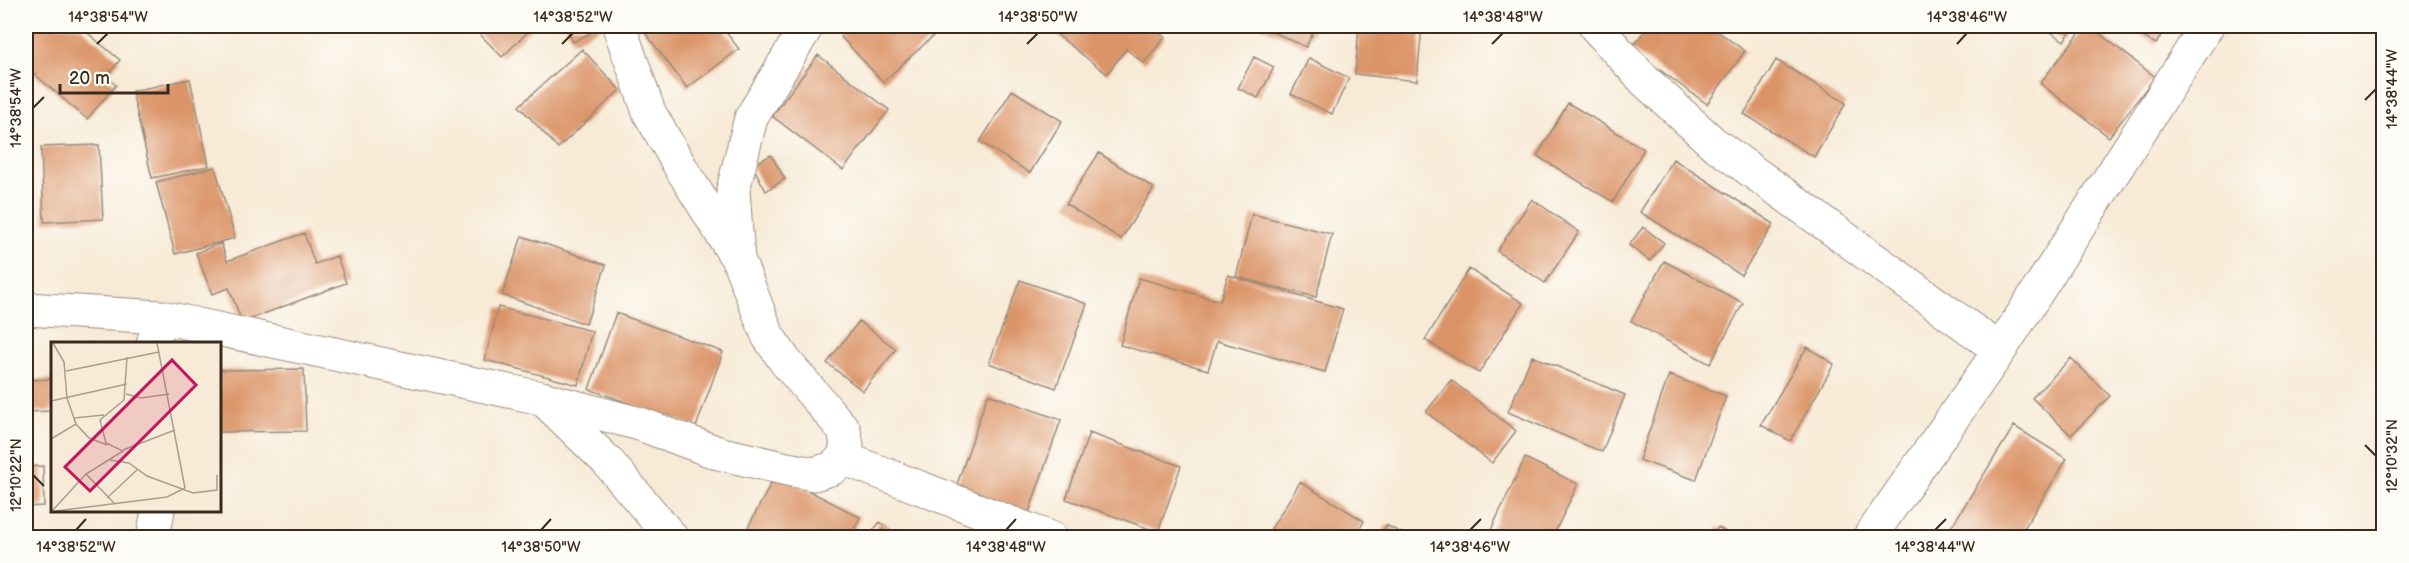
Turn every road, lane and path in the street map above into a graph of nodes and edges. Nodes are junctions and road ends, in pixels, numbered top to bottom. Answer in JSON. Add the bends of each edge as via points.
{"nodes":[{"id":1,"x":619,"y":26,"type":"edge"},
{"id":2,"x":807,"y":26,"type":"edge"},
{"id":3,"x":1595,"y":26,"type":"edge"},
{"id":4,"x":2207,"y":26,"type":"edge"},
{"id":5,"x":738,"y":260,"type":"junction"},
{"id":6,"x":26,"y":309,"type":"edge"},
{"id":7,"x":157,"y":330,"type":"edge"},
{"id":8,"x":2000,"y":350,"type":"junction"},
{"id":9,"x":541,"y":398,"type":"junction"},
{"id":10,"x":843,"y":458,"type":"junction"},
{"id":11,"x":158,"y":512,"type":"edge"},
{"id":12,"x":153,"y":537,"type":"edge"},
{"id":13,"x":672,"y":537,"type":"edge"},
{"id":14,"x":1050,"y":537,"type":"edge"},
{"id":15,"x":1869,"y":537,"type":"edge"}],
"edges":[{"from":1,"to":5,"type":"street","via":[[650,112]]},
{"from":2,"to":5,"type":"street","via":[[752,118],[743,145],[733,190]]},
{"from":3,"to":8,"type":"street","via":[[1644,80],[1713,143]]},
{"from":4,"to":8,"type":"street"},
{"from":5,"to":10,"type":"street","via":[[768,336],[844,430],[847,445]]},
{"from":6,"to":7,"type":"street"},
{"from":7,"to":9,"type":"street"},
{"from":8,"to":15,"type":"street"},
{"from":9,"to":10,"type":"street","via":[[640,424],[718,453],[787,469],[814,474],[833,468]]},
{"from":9,"to":13,"type":"street","via":[[607,461]]},
{"from":10,"to":14,"type":"street"},
{"from":11,"to":12,"type":"street"}]}
